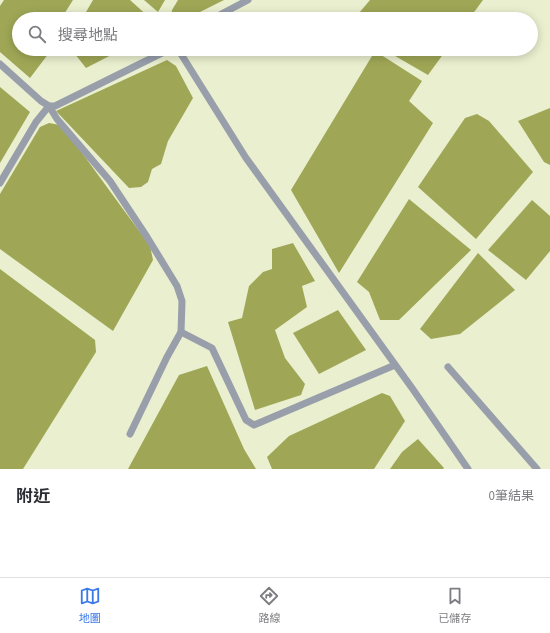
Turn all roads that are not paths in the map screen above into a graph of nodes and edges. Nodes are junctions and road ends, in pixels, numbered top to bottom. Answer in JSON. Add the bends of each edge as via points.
{"nodes":[{"id":1,"x":248,"y":0,"type":"edge"},
{"id":2,"x":225,"y":12,"type":"edge"},
{"id":3,"x":156,"y":56,"type":"edge"},
{"id":4,"x":182,"y":56,"type":"edge"},
{"id":5,"x":0,"y":64,"type":"edge"},
{"id":6,"x":49,"y":106,"type":"junction"},
{"id":7,"x":0,"y":183,"type":"edge"},
{"id":8,"x":181,"y":332,"type":"junction"},
{"id":9,"x":395,"y":365,"type":"junction"},
{"id":10,"x":448,"y":367,"type":"dead end"},
{"id":11,"x":130,"y":434,"type":"dead end"},
{"id":12,"x":468,"y":469,"type":"edge"},
{"id":13,"x":537,"y":469,"type":"edge"}],
"edges":[{"from":1,"to":2,"type":"lane"},
{"from":3,"to":6,"type":"lane","via":[[55,106]]},
{"from":4,"to":9,"type":"lane","via":[[246,158]]},
{"from":5,"to":6,"type":"lane"},
{"from":6,"to":7,"type":"lane","via":[[36,122]]},
{"from":6,"to":8,"type":"lane","via":[[56,119],[110,181],[177,286],[182,301]]},
{"from":8,"to":9,"type":"lane","via":[[212,348],[246,420],[254,425]]},
{"from":8,"to":11,"type":"lane"},
{"from":9,"to":12,"type":"lane"},
{"from":10,"to":13,"type":"lane"}]}
